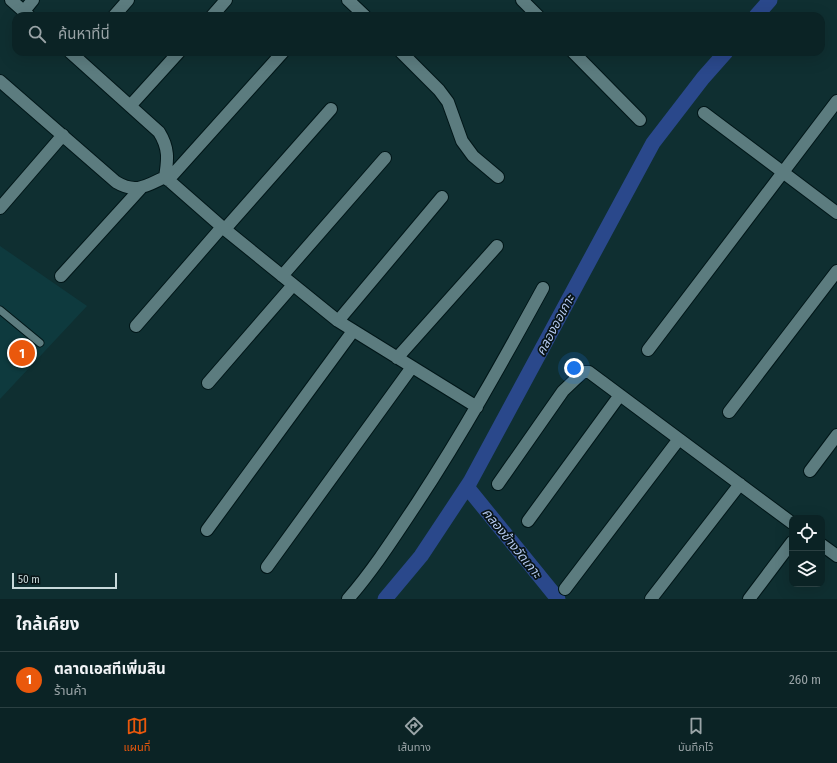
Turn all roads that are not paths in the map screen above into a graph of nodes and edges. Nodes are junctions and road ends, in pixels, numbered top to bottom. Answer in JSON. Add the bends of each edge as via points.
{"nodes":[{"id":1,"x":11,"y":0,"type":"edge"},
{"id":2,"x":33,"y":0,"type":"edge"},
{"id":3,"x":128,"y":0,"type":"edge"},
{"id":4,"x":226,"y":0,"type":"edge"},
{"id":5,"x":348,"y":0,"type":"edge"},
{"id":6,"x":522,"y":0,"type":"edge"},
{"id":7,"x":24,"y":12,"type":"edge"},
{"id":8,"x":27,"y":12,"type":"edge"},
{"id":9,"x":118,"y":12,"type":"edge"},
{"id":10,"x":216,"y":12,"type":"edge"},
{"id":11,"x":361,"y":12,"type":"edge"},
{"id":12,"x":534,"y":12,"type":"edge"},
{"id":13,"x":78,"y":56,"type":"edge"},
{"id":14,"x":175,"y":56,"type":"edge"},
{"id":15,"x":279,"y":56,"type":"edge"},
{"id":16,"x":405,"y":56,"type":"edge"},
{"id":17,"x":577,"y":56,"type":"edge"},
{"id":18,"x":0,"y":81,"type":"edge"},
{"id":19,"x":837,"y":101,"type":"edge"},
{"id":20,"x":130,"y":106,"type":"junction"},
{"id":21,"x":331,"y":109,"type":"dead end"},
{"id":22,"x":704,"y":113,"type":"dead end"},
{"id":23,"x":640,"y":120,"type":"dead end"},
{"id":24,"x":63,"y":135,"type":"junction"},
{"id":25,"x":385,"y":158,"type":"dead end"},
{"id":26,"x":783,"y":171,"type":"junction"},
{"id":27,"x":498,"y":177,"type":"dead end"},
{"id":28,"x":167,"y":178,"type":"junction"},
{"id":29,"x":141,"y":188,"type":"junction"},
{"id":30,"x":442,"y":197,"type":"dead end"},
{"id":31,"x":0,"y":208,"type":"edge"},
{"id":32,"x":837,"y":213,"type":"edge"},
{"id":33,"x":223,"y":228,"type":"junction"},
{"id":34,"x":497,"y":246,"type":"dead end"},
{"id":35,"x":837,"y":271,"type":"edge"},
{"id":36,"x":61,"y":276,"type":"dead end"},
{"id":37,"x":282,"y":276,"type":"junction"},
{"id":38,"x":293,"y":285,"type":"junction"},
{"id":39,"x":543,"y":288,"type":"dead end"},
{"id":40,"x":0,"y":310,"type":"edge"},
{"id":41,"x":338,"y":321,"type":"junction"},
{"id":42,"x":136,"y":326,"type":"dead end"},
{"id":43,"x":353,"y":331,"type":"junction"},
{"id":44,"x":40,"y":343,"type":"dead end"},
{"id":45,"x":648,"y":350,"type":"dead end"},
{"id":46,"x":397,"y":358,"type":"junction"},
{"id":47,"x":412,"y":367,"type":"junction"},
{"id":48,"x":208,"y":383,"type":"dead end"},
{"id":49,"x":620,"y":395,"type":"junction"},
{"id":50,"x":477,"y":407,"type":"junction"},
{"id":51,"x":729,"y":412,"type":"dead end"},
{"id":52,"x":837,"y":435,"type":"edge"},
{"id":53,"x":679,"y":439,"type":"junction"},
{"id":54,"x":810,"y":470,"type":"dead end"},
{"id":55,"x":498,"y":484,"type":"dead end"},
{"id":56,"x":740,"y":484,"type":"junction"},
{"id":57,"x":528,"y":521,"type":"dead end"},
{"id":58,"x":789,"y":521,"type":"edge"},
{"id":59,"x":207,"y":530,"type":"dead end"},
{"id":60,"x":789,"y":546,"type":"edge"},
{"id":61,"x":825,"y":547,"type":"edge"},
{"id":62,"x":837,"y":556,"type":"edge"},
{"id":63,"x":268,"y":567,"type":"dead end"},
{"id":64,"x":565,"y":590,"type":"dead end"},
{"id":65,"x":348,"y":599,"type":"edge"},
{"id":66,"x":652,"y":599,"type":"edge"},
{"id":67,"x":749,"y":599,"type":"edge"}],
"edges":[{"from":1,"to":7,"type":"street"},
{"from":2,"to":8,"type":"street"},
{"from":3,"to":9,"type":"street"},
{"from":4,"to":10,"type":"street"},
{"from":5,"to":11,"type":"street"},
{"from":6,"to":12,"type":"street"},
{"from":13,"to":20,"type":"street"},
{"from":14,"to":20,"type":"street"},
{"from":15,"to":28,"type":"street"},
{"from":16,"to":27,"type":"street","via":[[448,102],[462,141],[473,156]]},
{"from":17,"to":23,"type":"street"},
{"from":18,"to":24,"type":"street"},
{"from":19,"to":26,"type":"street"},
{"from":20,"to":28,"type":"street","via":[[160,132],[166,142]]},
{"from":21,"to":33,"type":"street"},
{"from":22,"to":26,"type":"street"},
{"from":24,"to":29,"type":"street","via":[[116,182],[125,187]]},
{"from":24,"to":31,"type":"street"},
{"from":25,"to":37,"type":"street"},
{"from":26,"to":32,"type":"street"},
{"from":26,"to":45,"type":"street"},
{"from":28,"to":29,"type":"street"},
{"from":28,"to":33,"type":"street"},
{"from":29,"to":36,"type":"street"},
{"from":30,"to":41,"type":"street"},
{"from":33,"to":37,"type":"street"},
{"from":33,"to":42,"type":"street"},
{"from":34,"to":46,"type":"street"},
{"from":35,"to":51,"type":"street"},
{"from":37,"to":38,"type":"street"},
{"from":38,"to":41,"type":"street"},
{"from":38,"to":48,"type":"street"},
{"from":39,"to":50,"type":"street"},
{"from":40,"to":44,"type":"lane"},
{"from":41,"to":43,"type":"street"},
{"from":43,"to":46,"type":"street"},
{"from":43,"to":59,"type":"street"},
{"from":46,"to":47,"type":"street"},
{"from":47,"to":50,"type":"street"},
{"from":47,"to":63,"type":"street"},
{"from":49,"to":53,"type":"street"},
{"from":49,"to":55,"type":"street","via":[[595,375],[583,372],[563,391]]},
{"from":49,"to":57,"type":"street"},
{"from":50,"to":65,"type":"street","via":[[396,534],[362,584]]},
{"from":52,"to":54,"type":"street"},
{"from":53,"to":56,"type":"street"},
{"from":53,"to":64,"type":"street"},
{"from":56,"to":58,"type":"street"},
{"from":56,"to":66,"type":"street"},
{"from":60,"to":67,"type":"street"},
{"from":61,"to":62,"type":"street"}]}
